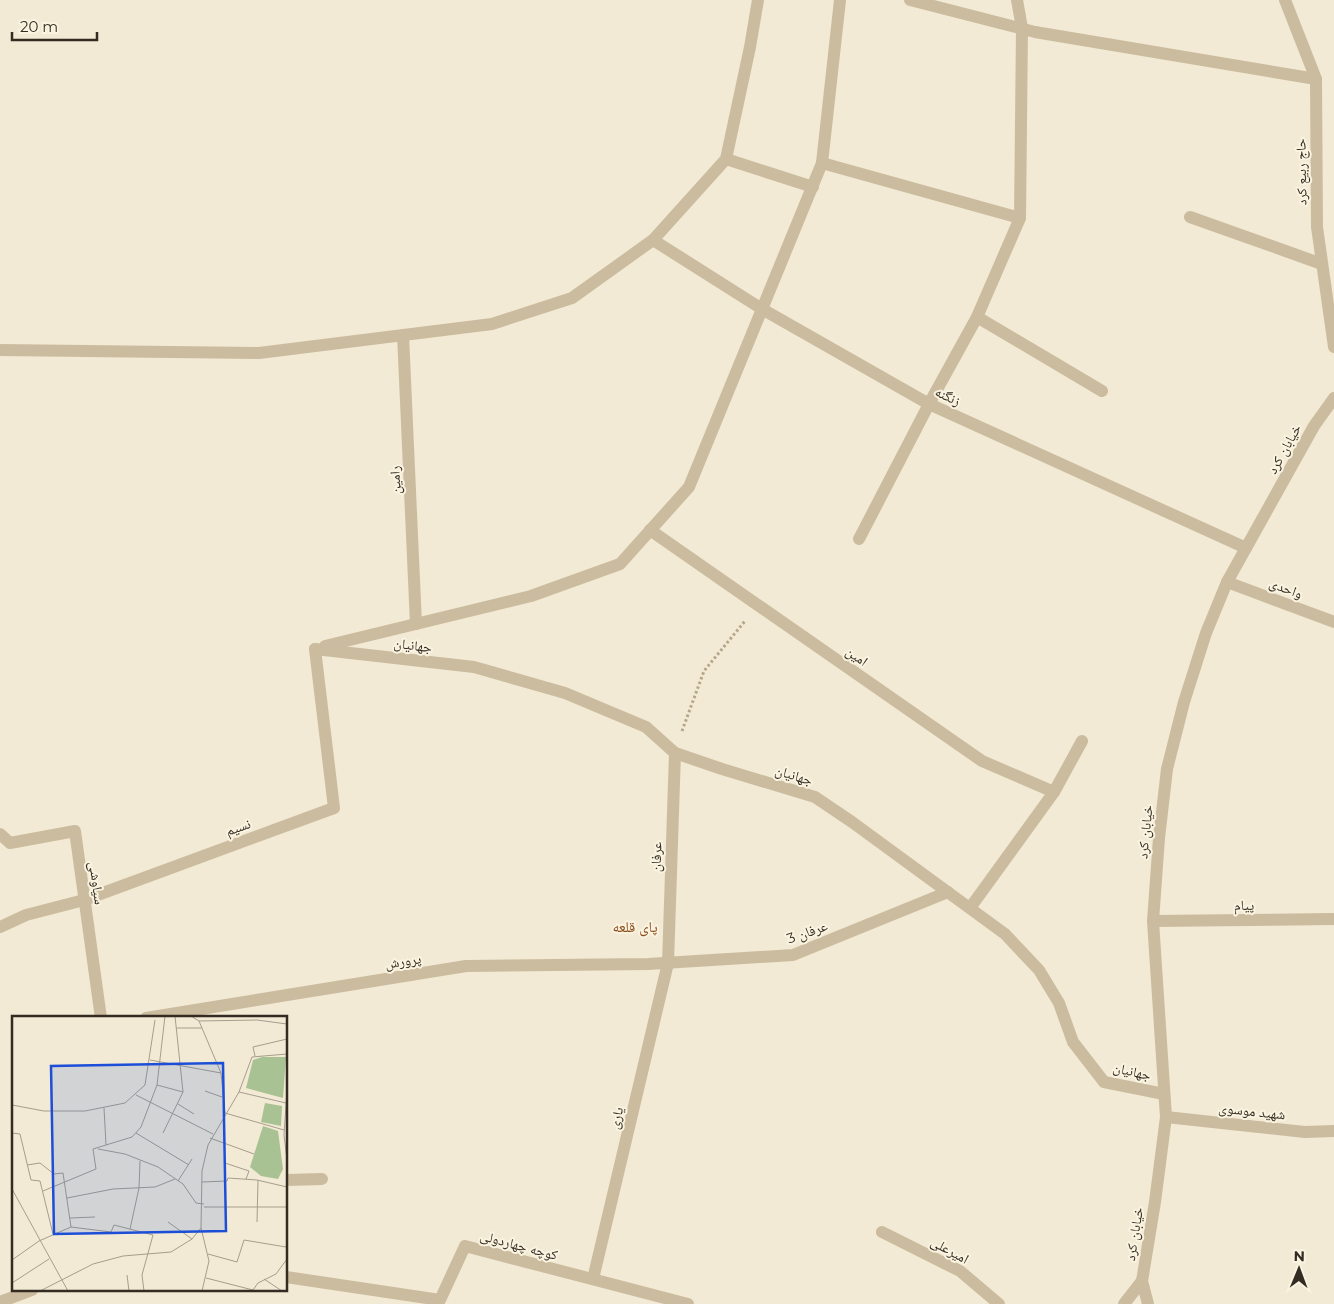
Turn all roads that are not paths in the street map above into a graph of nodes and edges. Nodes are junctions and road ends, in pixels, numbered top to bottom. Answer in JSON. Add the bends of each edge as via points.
{"nodes":[{"id":1,"x":758,"y":0,"type":"edge"},
{"id":2,"x":840,"y":0,"type":"edge"},
{"id":3,"x":910,"y":0,"type":"edge"},
{"id":4,"x":1017,"y":0,"type":"edge"},
{"id":5,"x":1285,"y":0,"type":"edge"},
{"id":6,"x":1022,"y":28,"type":"junction"},
{"id":7,"x":1316,"y":79,"type":"junction"},
{"id":8,"x":726,"y":159,"type":"junction"},
{"id":9,"x":822,"y":163,"type":"junction"},
{"id":10,"x":813,"y":187,"type":"junction"},
{"id":11,"x":1190,"y":217,"type":"dead end"},
{"id":12,"x":1020,"y":218,"type":"junction"},
{"id":13,"x":653,"y":240,"type":"junction"},
{"id":14,"x":1322,"y":264,"type":"junction"},
{"id":15,"x":762,"y":309,"type":"junction"},
{"id":16,"x":977,"y":317,"type":"junction"},
{"id":17,"x":403,"y":335,"type":"junction"},
{"id":18,"x":1334,"y":348,"type":"edge"},
{"id":19,"x":0,"y":350,"type":"edge"},
{"id":20,"x":1102,"y":391,"type":"dead end"},
{"id":21,"x":1334,"y":398,"type":"edge"},
{"id":22,"x":928,"y":404,"type":"junction"},
{"id":23,"x":650,"y":530,"type":"junction"},
{"id":24,"x":859,"y":539,"type":"dead end"},
{"id":25,"x":1246,"y":548,"type":"junction"},
{"id":26,"x":1227,"y":582,"type":"junction"},
{"id":27,"x":1334,"y":622,"type":"edge"},
{"id":28,"x":416,"y":624,"type":"junction"},
{"id":29,"x":315,"y":649,"type":"junction"},
{"id":30,"x":1082,"y":741,"type":"dead end"},
{"id":31,"x":675,"y":752,"type":"junction"},
{"id":32,"x":1054,"y":792,"type":"junction"},
{"id":33,"x":0,"y":834,"type":"edge"},
{"id":34,"x":948,"y":892,"type":"junction"},
{"id":35,"x":84,"y":900,"type":"junction"},
{"id":36,"x":970,"y":908,"type":"junction"},
{"id":37,"x":1334,"y":919,"type":"edge"},
{"id":38,"x":1153,"y":921,"type":"junction"},
{"id":39,"x":0,"y":927,"type":"edge"},
{"id":40,"x":668,"y":963,"type":"junction"},
{"id":41,"x":101,"y":1016,"type":"edge"},
{"id":42,"x":158,"y":1016,"type":"edge"},
{"id":43,"x":1164,"y":1094,"type":"junction"},
{"id":44,"x":1166,"y":1117,"type":"junction"},
{"id":45,"x":1334,"y":1131,"type":"edge"},
{"id":46,"x":322,"y":1179,"type":"dead end"},
{"id":47,"x":288,"y":1180,"type":"edge"},
{"id":48,"x":882,"y":1232,"type":"dead end"},
{"id":49,"x":288,"y":1277,"type":"edge"},
{"id":50,"x":593,"y":1279,"type":"junction"},
{"id":51,"x":1142,"y":1281,"type":"junction"},
{"id":52,"x":27,"y":1292,"type":"edge"},
{"id":53,"x":0,"y":1302,"type":"edge"},
{"id":54,"x":688,"y":1304,"type":"edge"},
{"id":55,"x":998,"y":1304,"type":"edge"},
{"id":56,"x":1124,"y":1304,"type":"edge"},
{"id":57,"x":1148,"y":1304,"type":"edge"}],
"edges":[{"from":1,"to":8,"type":"street"},
{"from":2,"to":9,"type":"street"},
{"from":3,"to":6,"type":"street"},
{"from":4,"to":6,"type":"street"},
{"from":5,"to":7,"type":"street","name":"حاج ربیع کرد"},
{"from":6,"to":7,"type":"street"},
{"from":6,"to":12,"type":"street"},
{"from":7,"to":14,"type":"street","name":"حاج ربیع کرد","via":[[1317,227]]},
{"from":8,"to":10,"type":"street"},
{"from":8,"to":13,"type":"street"},
{"from":9,"to":10,"type":"street"},
{"from":9,"to":12,"type":"street"},
{"from":10,"to":15,"type":"street"},
{"from":11,"to":14,"type":"street"},
{"from":12,"to":16,"type":"street"},
{"from":13,"to":15,"type":"street","name":"زنگنه"},
{"from":13,"to":17,"type":"street","via":[[572,298],[492,324]]},
{"from":14,"to":18,"type":"street","name":"حاج ربیع کرد"},
{"from":15,"to":22,"type":"street","name":"زنگنه"},
{"from":15,"to":23,"type":"street","via":[[689,487]]},
{"from":16,"to":20,"type":"street"},
{"from":16,"to":22,"type":"street"},
{"from":17,"to":19,"type":"street","via":[[259,353]]},
{"from":17,"to":28,"type":"street","name":"رامین"},
{"from":21,"to":25,"type":"street","name":"خیابان کرد","via":[[1314,426]]},
{"from":22,"to":24,"type":"street"},
{"from":22,"to":25,"type":"street","name":"زنگنه"},
{"from":23,"to":28,"type":"street","via":[[620,564],[531,596]]},
{"from":23,"to":32,"type":"street","name":"امین","via":[[982,761]]},
{"from":25,"to":26,"type":"street","name":"خیابان کرد"},
{"from":26,"to":27,"type":"street","name":"واحدی"},
{"from":26,"to":38,"type":"street","name":"خیابان کرد","via":[[1203,642],[1167,769]]},
{"from":28,"to":29,"type":"street"},
{"from":29,"to":31,"type":"street","name":"جهانیان","via":[[474,667],[565,693],[646,727]]},
{"from":29,"to":35,"type":"street","name":"نسیم","via":[[334,808]]},
{"from":30,"to":32,"type":"street"},
{"from":31,"to":34,"type":"street","name":"جهانیان","via":[[815,797]]},
{"from":31,"to":40,"type":"street","name":"عرفان"},
{"from":32,"to":36,"type":"street"},
{"from":33,"to":35,"type":"street","name":"سیاوشی","via":[[10,843],[75,831]]},
{"from":34,"to":36,"type":"street","name":"جهانیان"},
{"from":34,"to":40,"type":"street","name":"عرفان 3","via":[[793,956]]},
{"from":35,"to":39,"type":"street","name":"نسیم","via":[[26,915]]},
{"from":35,"to":41,"type":"street","name":"سیاوشی"},
{"from":36,"to":43,"type":"street","name":"جهانیان","via":[[1005,934],[1040,970],[1059,1003],[1073,1042],[1104,1082]]},
{"from":37,"to":38,"type":"street","name":"پیام"},
{"from":38,"to":43,"type":"street","name":"خیابان کرد"},
{"from":40,"to":42,"type":"street","name":"پرورش","via":[[466,966]]},
{"from":40,"to":50,"type":"street","name":"یاری"},
{"from":43,"to":44,"type":"street","name":"خیابان کرد"},
{"from":44,"to":45,"type":"street","name":"شهید موسوی","via":[[1305,1132]]},
{"from":44,"to":51,"type":"street","name":"خیابان کرد"},
{"from":46,"to":47,"type":"street"},
{"from":48,"to":55,"type":"street","name":"امیرعلی","via":[[960,1271]]},
{"from":49,"to":50,"type":"street","name":"کوچه چهاردولی","via":[[440,1300],[465,1246]]},
{"from":50,"to":54,"type":"street","name":"کوچه چهاردولی"},
{"from":51,"to":56,"type":"street"},
{"from":51,"to":57,"type":"street","name":"خیابان کرد"},
{"from":52,"to":53,"type":"street"}]}
